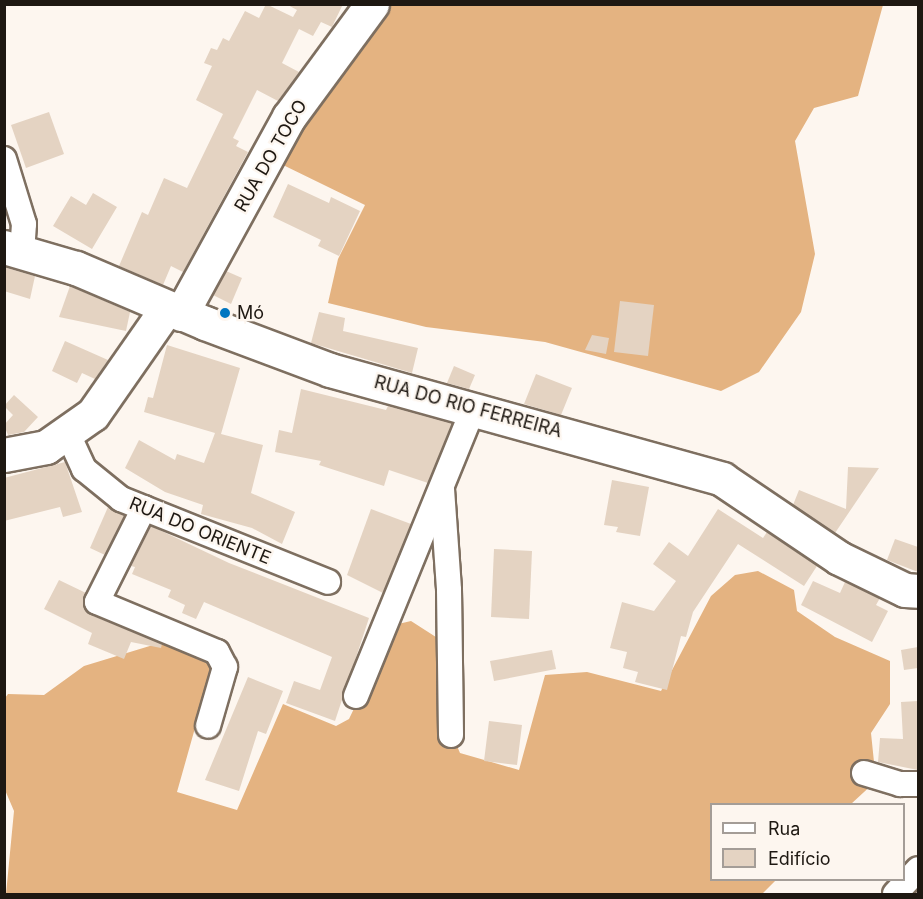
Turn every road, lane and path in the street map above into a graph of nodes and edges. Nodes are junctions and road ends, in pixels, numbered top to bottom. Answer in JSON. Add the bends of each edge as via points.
{"nodes":[{"id":1,"x":372,"y":4,"type":"edge"},
{"id":2,"x":4,"y":159,"type":"edge"},
{"id":3,"x":13,"y":250,"type":"edge"},
{"id":4,"x":174,"y":311,"type":"junction"},
{"id":5,"x":472,"y":409,"type":"junction"},
{"id":6,"x":67,"y":432,"type":"junction"},
{"id":7,"x":4,"y":455,"type":"edge"},
{"id":8,"x":442,"y":484,"type":"junction"},
{"id":9,"x":144,"y":508,"type":"junction"},
{"id":10,"x":408,"y":567,"type":"junction"},
{"id":11,"x":447,"y":567,"type":"junction"},
{"id":12,"x":328,"y":582,"type":"dead end"},
{"id":13,"x":918,"y":591,"type":"edge"},
{"id":14,"x":356,"y":696,"type":"dead end"},
{"id":15,"x":208,"y":726,"type":"dead end"},
{"id":16,"x":452,"y":735,"type":"dead end"},
{"id":17,"x":864,"y":774,"type":"dead end"},
{"id":18,"x":918,"y":784,"type":"edge"},
{"id":19,"x":918,"y":869,"type":"edge"},
{"id":20,"x":895,"y":894,"type":"edge"}],
"edges":[{"from":1,"to":4,"type":"street","name":"RUA DO TOCO","via":[[289,117]]},
{"from":2,"to":3,"type":"street","via":[[24,224]]},
{"from":3,"to":4,"type":"street","name":"RUA DO RIO FERREIRA","via":[[76,268]]},
{"from":4,"to":5,"type":"street","name":"RUA DO RIO FERREIRA","via":[[330,370]]},
{"from":4,"to":6,"type":"street","name":"RUA DO TOCO","via":[[93,414]]},
{"from":5,"to":8,"type":"street"},
{"from":5,"to":13,"type":"street","name":"RUA DO RIO FERREIRA","via":[[722,479],[839,558],[904,590]]},
{"from":6,"to":7,"type":"street","name":"RUA DO TOCO","via":[[46,447]]},
{"from":6,"to":9,"type":"street","name":"RUA DO ORIENTE","via":[[84,469],[121,499]]},
{"from":8,"to":10,"type":"street"},
{"from":8,"to":11,"type":"street"},
{"from":9,"to":12,"type":"street","name":"RUA DO ORIENTE"},
{"from":9,"to":15,"type":"street","via":[[97,602],[218,652],[225,667]]},
{"from":10,"to":11,"type":"street","via":[[429,562]]},
{"from":10,"to":14,"type":"street"},
{"from":11,"to":16,"type":"street"},
{"from":17,"to":18,"type":"street"},
{"from":19,"to":20,"type":"street"}]}
